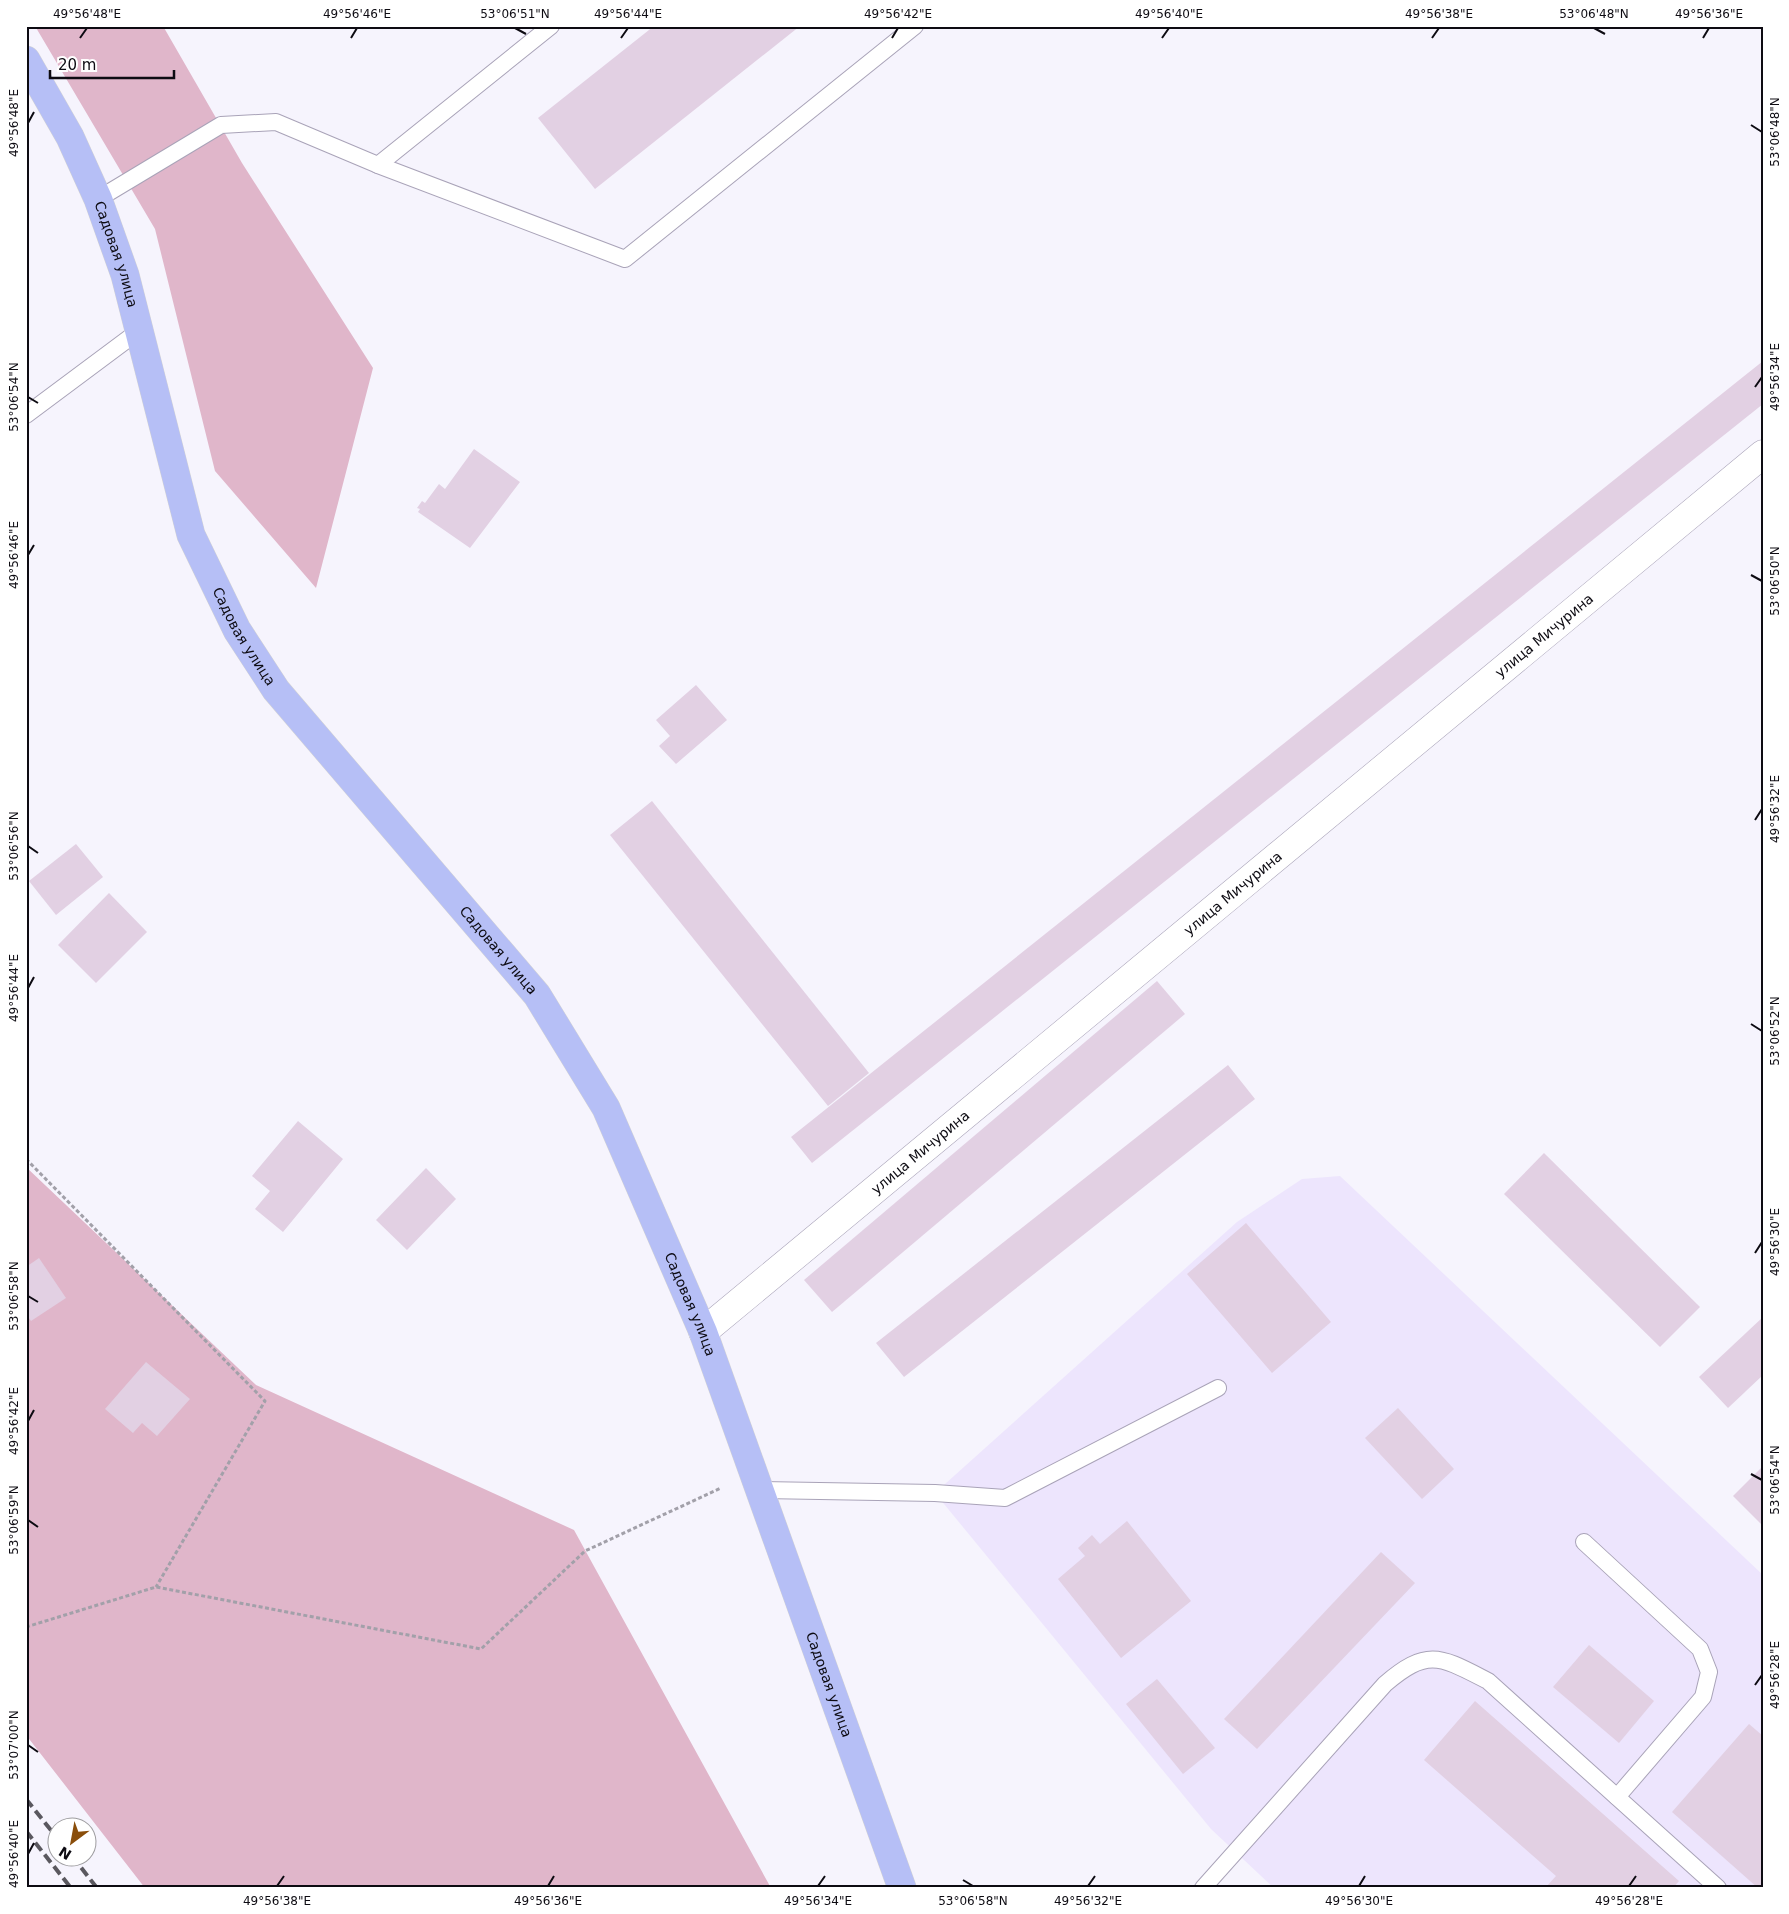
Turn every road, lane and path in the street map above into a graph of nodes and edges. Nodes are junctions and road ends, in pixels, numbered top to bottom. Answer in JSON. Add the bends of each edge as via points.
{"nodes":[{"id":1,"x":551,"y":26,"type":"edge"},
{"id":2,"x":915,"y":26,"type":"edge"},
{"id":3,"x":26,"y":60,"type":"edge"},
{"id":4,"x":378,"y":165,"type":"junction"},
{"id":5,"x":98,"y":200,"type":"junction"},
{"id":6,"x":140,"y":330,"type":"junction"},
{"id":7,"x":26,"y":415,"type":"edge"},
{"id":8,"x":1763,"y":454,"type":"edge"},
{"id":9,"x":26,"y":1159,"type":"edge"},
{"id":10,"x":703,"y":1332,"type":"junction"},
{"id":11,"x":1218,"y":1388,"type":"dead end"},
{"id":12,"x":756,"y":1482,"type":"junction"},
{"id":13,"x":1584,"y":1542,"type":"dead end"},
{"id":14,"x":156,"y":1587,"type":"junction"},
{"id":15,"x":26,"y":1627,"type":"edge"},
{"id":16,"x":1617,"y":1797,"type":"junction"},
{"id":17,"x":902,"y":1888,"type":"edge"},
{"id":18,"x":1203,"y":1888,"type":"edge"},
{"id":19,"x":1718,"y":1888,"type":"edge"}],
"edges":[{"from":1,"to":4,"type":"lane"},
{"from":2,"to":4,"type":"lane","via":[[625,259]]},
{"from":3,"to":5,"type":"main road","name":"Садовая улица","via":[[70,137]]},
{"from":4,"to":5,"type":"lane","via":[[276,122],[220,125]]},
{"from":5,"to":6,"type":"main road","name":"Садовая улица","via":[[125,275]]},
{"from":6,"to":7,"type":"lane"},
{"from":6,"to":10,"type":"main road","name":"Садовая улица","via":[[191,535],[237,630],[276,690],[537,995],[606,1108]]},
{"from":8,"to":10,"type":"street","name":"улица Мичурина"},
{"from":9,"to":14,"type":"path","via":[[265,1401]]},
{"from":10,"to":12,"type":"main road","name":"Садовая улица"},
{"from":11,"to":12,"type":"lane","via":[[1005,1498]]},
{"from":12,"to":14,"type":"path","via":[[585,1551],[481,1649]]},
{"from":12,"to":17,"type":"main road","name":"Садовая улица"},
{"from":13,"to":16,"type":"lane","via":[[1700,1649],[1709,1672],[1703,1698]]},
{"from":14,"to":15,"type":"path"},
{"from":16,"to":18,"type":"lane","via":[[1488,1680],[1453,1663],[1429,1658],[1404,1668],[1385,1684]]},
{"from":16,"to":19,"type":"lane"}]}
